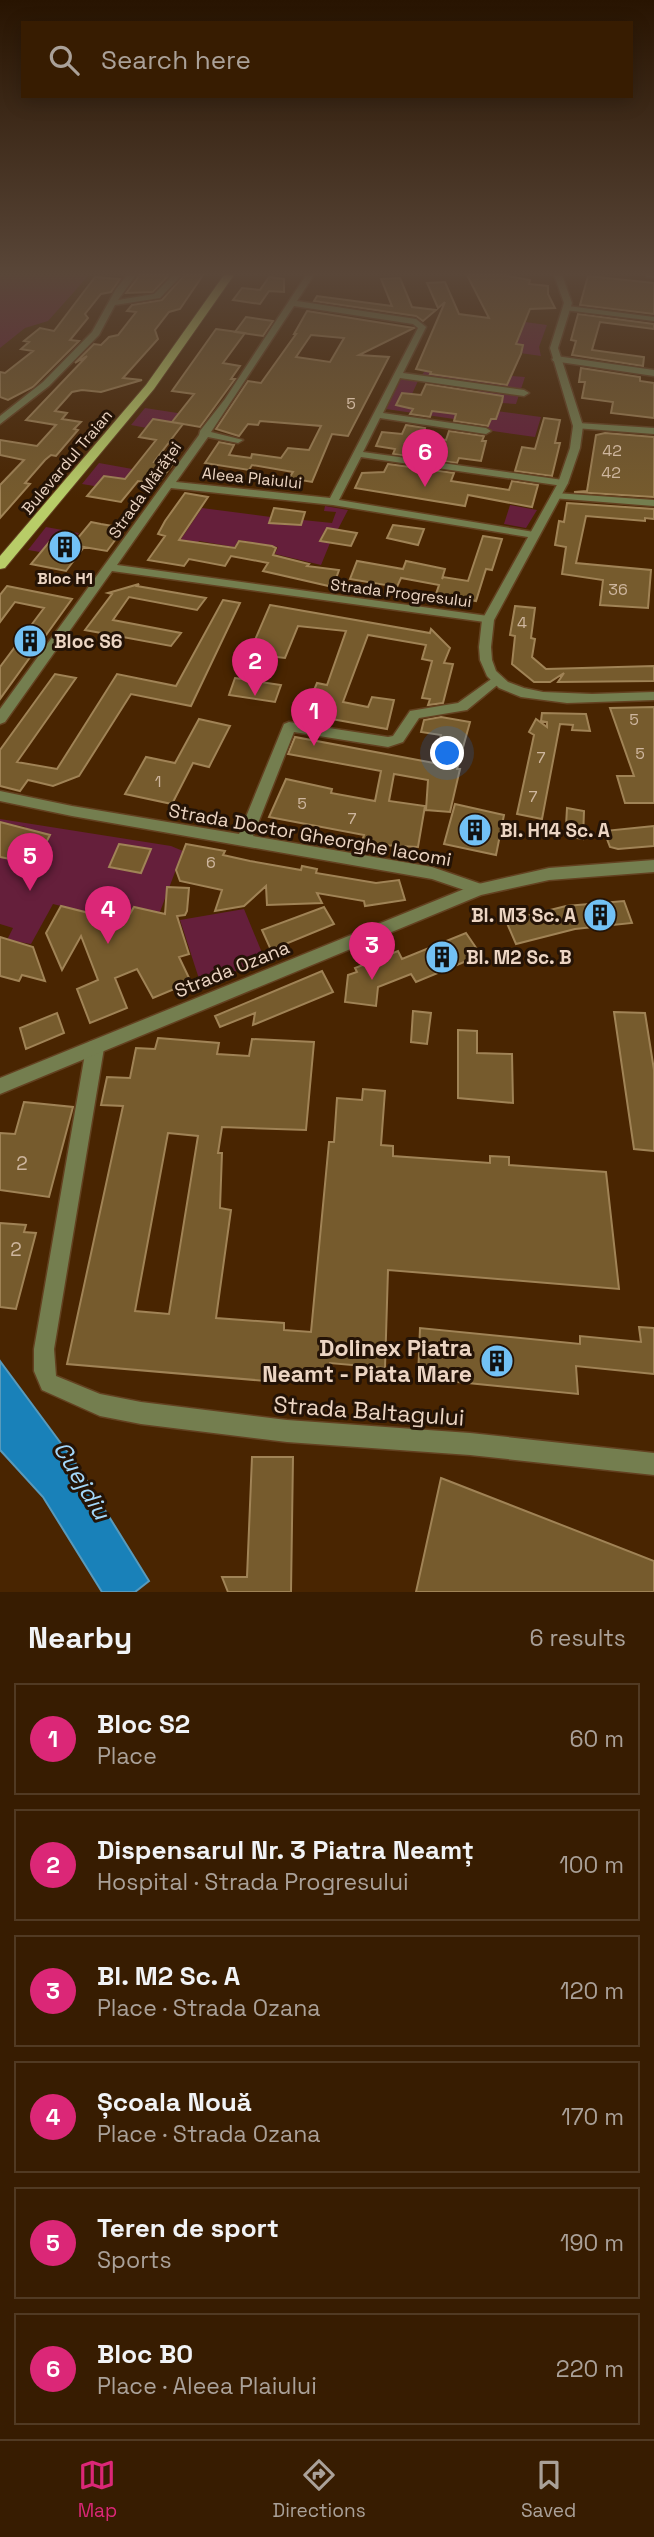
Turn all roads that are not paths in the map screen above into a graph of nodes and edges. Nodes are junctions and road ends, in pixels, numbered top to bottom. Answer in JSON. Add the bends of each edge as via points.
{"nodes":[{"id":1,"x":80,"y":349,"type":"edge"},
{"id":2,"x":171,"y":349,"type":"edge"},
{"id":3,"x":177,"y":349,"type":"edge"},
{"id":4,"x":262,"y":349,"type":"edge"},
{"id":5,"x":410,"y":349,"type":"edge"},
{"id":6,"x":554,"y":349,"type":"edge"},
{"id":7,"x":556,"y":359,"type":"junction"},
{"id":8,"x":654,"y":373,"type":"edge"},
{"id":9,"x":397,"y":375,"type":"junction"},
{"id":10,"x":524,"y":393,"type":"dead end"},
{"id":11,"x":5,"y":411,"type":"edge"},
{"id":12,"x":378,"y":415,"type":"junction"},
{"id":13,"x":0,"y":421,"type":"edge"},
{"id":14,"x":578,"y":426,"type":"junction"},
{"id":15,"x":486,"y":431,"type":"dead end"},
{"id":16,"x":654,"y":431,"type":"edge"},
{"id":17,"x":203,"y":433,"type":"junction"},
{"id":18,"x":238,"y":440,"type":"dead end"},
{"id":19,"x":358,"y":454,"type":"junction"},
{"id":20,"x":563,"y":483,"type":"junction"},
{"id":21,"x":167,"y":484,"type":"junction"},
{"id":22,"x":556,"y":496,"type":"junction"},
{"id":23,"x":333,"y":502,"type":"junction"},
{"id":24,"x":654,"y":503,"type":"edge"},
{"id":25,"x":534,"y":535,"type":"junction"},
{"id":26,"x":0,"y":554,"type":"edge"},
{"id":27,"x":0,"y":565,"type":"edge"},
{"id":28,"x":110,"y":567,"type":"junction"},
{"id":29,"x":488,"y":620,"type":"junction"},
{"id":30,"x":497,"y":680,"type":"junction"},
{"id":31,"x":654,"y":696,"type":"edge"},
{"id":32,"x":0,"y":719,"type":"edge"},
{"id":33,"x":0,"y":796,"type":"edge"},
{"id":34,"x":244,"y":841,"type":"junction"},
{"id":35,"x":654,"y":866,"type":"edge"},
{"id":36,"x":478,"y":889,"type":"junction"},
{"id":37,"x":95,"y":1048,"type":"junction"},
{"id":38,"x":0,"y":1086,"type":"edge"},
{"id":39,"x":654,"y":1464,"type":"edge"}],
"edges":[{"from":1,"to":11,"type":"street","via":[[46,384]]},
{"from":2,"to":26,"type":"main road","name":"Bulevardul Traian"},
{"from":3,"to":27,"type":"main road","name":"Bulevardul Traian"},
{"from":4,"to":17,"type":"street","name":"Strada Mărăței"},
{"from":5,"to":9,"type":"street"},
{"from":6,"to":7,"type":"street","name":"Strada Progresului"},
{"from":7,"to":8,"type":"street"},
{"from":7,"to":14,"type":"street","name":"Strada Progresului"},
{"from":9,"to":10,"type":"street"},
{"from":9,"to":12,"type":"street"},
{"from":11,"to":13,"type":"street"},
{"from":12,"to":15,"type":"street"},
{"from":12,"to":19,"type":"street"},
{"from":14,"to":16,"type":"street"},
{"from":14,"to":20,"type":"street","name":"Strada Progresului"},
{"from":17,"to":18,"type":"street"},
{"from":17,"to":21,"type":"street","name":"Strada Mărăței"},
{"from":19,"to":20,"type":"street"},
{"from":19,"to":23,"type":"street"},
{"from":20,"to":22,"type":"street","name":"Strada Progresului"},
{"from":21,"to":23,"type":"street","name":"Aleea Plaiului"},
{"from":21,"to":28,"type":"street","name":"Strada Mărăței"},
{"from":22,"to":24,"type":"street"},
{"from":22,"to":25,"type":"street","name":"Strada Progresului"},
{"from":23,"to":25,"type":"street","name":"Aleea Plaiului"},
{"from":25,"to":29,"type":"street","name":"Strada Progresului"},
{"from":28,"to":29,"type":"street","name":"Strada Progresului"},
{"from":28,"to":32,"type":"street","name":"Strada Mărăței"},
{"from":29,"to":30,"type":"street","via":[[484,650]]},
{"from":30,"to":31,"type":"street","via":[[540,697]]},
{"from":30,"to":34,"type":"street","via":[[462,707],[415,714],[398,739],[388,742],[289,727]]},
{"from":33,"to":34,"type":"street","name":"Strada Doctor Gheorghe Iacomi"},
{"from":34,"to":36,"type":"street","name":"Strada Doctor Gheorghe Iacomi","via":[[432,873]]},
{"from":35,"to":36,"type":"street","via":[[549,874]]},
{"from":36,"to":37,"type":"street","name":"Strada Ozana"},
{"from":37,"to":38,"type":"street","name":"Strada Ozana"},
{"from":37,"to":39,"type":"street","name":"Strada Baltagului","via":[[44,1349],[48,1383],[100,1405],[141,1413]]}]}
